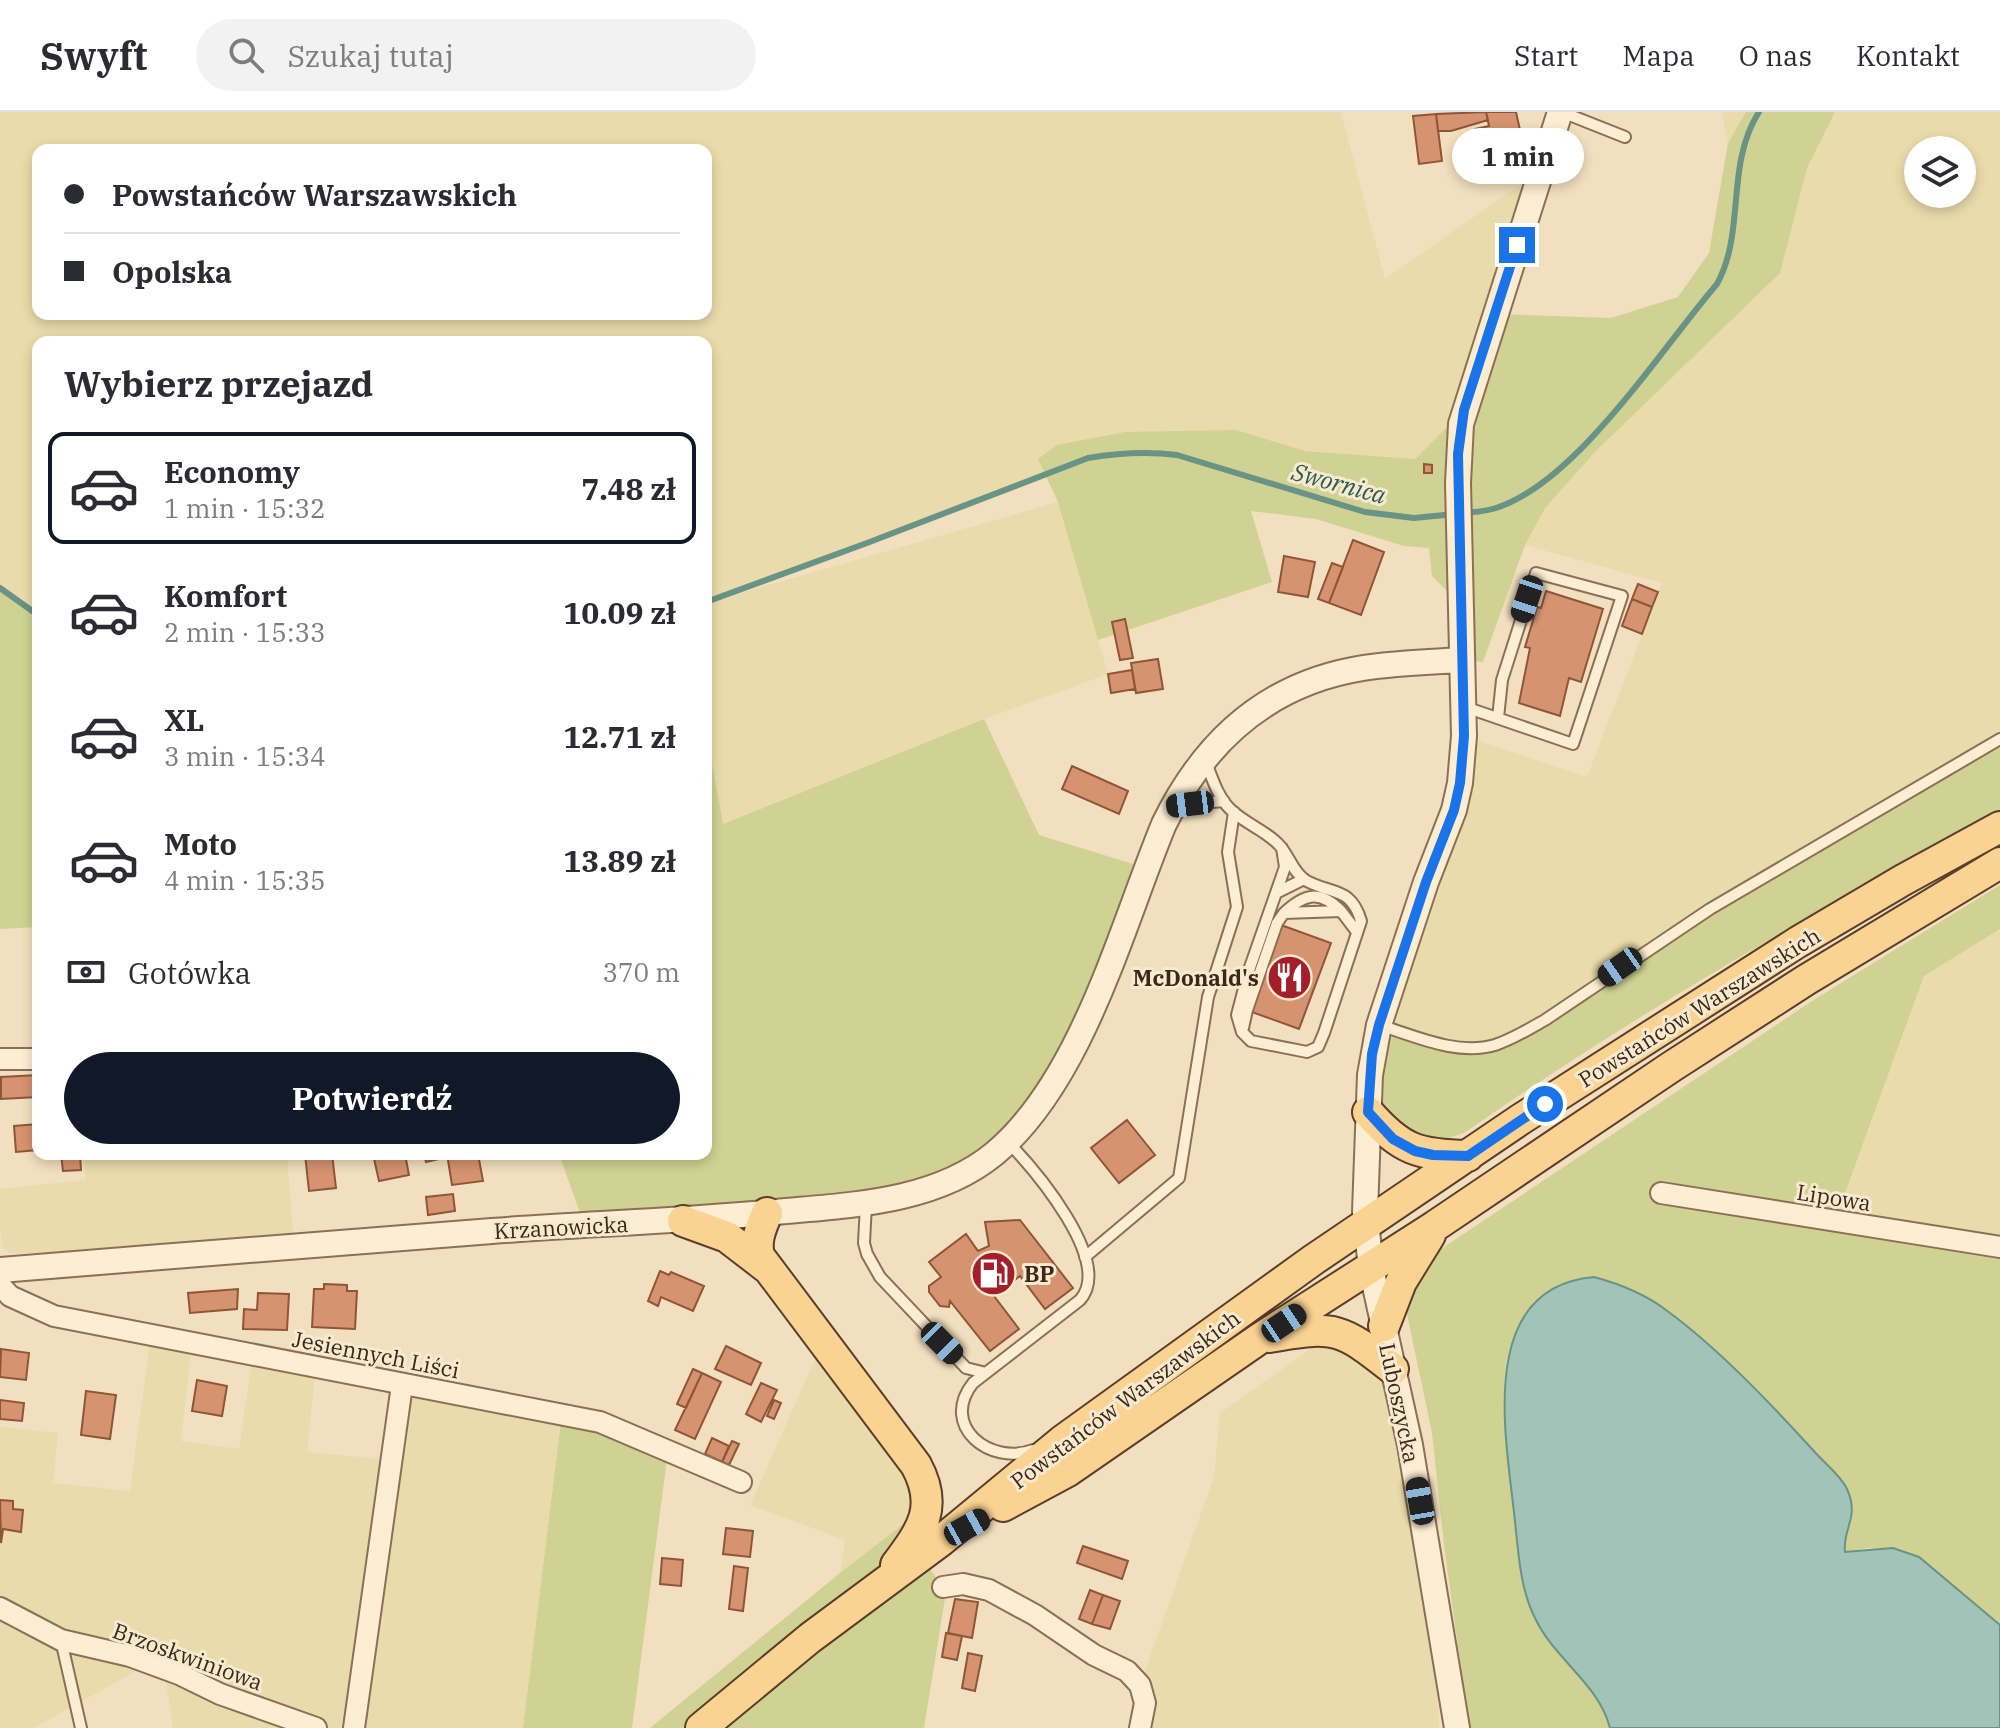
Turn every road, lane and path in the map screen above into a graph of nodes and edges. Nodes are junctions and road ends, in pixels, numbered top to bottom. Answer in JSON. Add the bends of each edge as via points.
{"nodes":[{"id":1,"x":1561,"y":112,"type":"edge"},
{"id":2,"x":1625,"y":137,"type":"dead end"},
{"id":3,"x":1462,"y":660,"type":"junction"},
{"id":4,"x":1463,"y":707,"type":"junction"},
{"id":5,"x":1498,"y":718,"type":"junction"},
{"id":6,"x":2000,"y":739,"type":"edge"},
{"id":7,"x":1204,"y":758,"type":"junction"},
{"id":8,"x":1224,"y":801,"type":"junction"},
{"id":9,"x":1172,"y":806,"type":"junction"},
{"id":10,"x":1234,"y":812,"type":"junction"},
{"id":11,"x":2000,"y":827,"type":"edge"},
{"id":12,"x":1282,"y":848,"type":"junction"},
{"id":13,"x":2000,"y":863,"type":"edge"},
{"id":14,"x":1304,"y":879,"type":"junction"},
{"id":15,"x":1276,"y":893,"type":"junction"},
{"id":16,"x":1357,"y":932,"type":"junction"},
{"id":17,"x":1379,"y":1025,"type":"junction"},
{"id":18,"x":1242,"y":1032,"type":"junction"},
{"id":19,"x":0,"y":1059,"type":"edge"},
{"id":20,"x":32,"y":1059,"type":"edge"},
{"id":21,"x":1368,"y":1112,"type":"junction"},
{"id":22,"x":1007,"y":1142,"type":"junction"},
{"id":23,"x":1468,"y":1156,"type":"junction"},
{"id":24,"x":1661,"y":1193,"type":"dead end"},
{"id":25,"x":867,"y":1202,"type":"junction"},
{"id":26,"x":767,"y":1213,"type":"junction"},
{"id":27,"x":683,"y":1221,"type":"junction"},
{"id":28,"x":1366,"y":1225,"type":"junction"},
{"id":29,"x":1435,"y":1226,"type":"junction"},
{"id":30,"x":2000,"y":1247,"type":"edge"},
{"id":31,"x":1085,"y":1257,"type":"junction"},
{"id":32,"x":766,"y":1267,"type":"junction"},
{"id":33,"x":1371,"y":1268,"type":"junction"},
{"id":34,"x":0,"y":1270,"type":"edge"},
{"id":35,"x":0,"y":1285,"type":"edge"},
{"id":36,"x":1384,"y":1326,"type":"junction"},
{"id":37,"x":1259,"y":1339,"type":"junction"},
{"id":38,"x":1393,"y":1369,"type":"junction"},
{"id":39,"x":986,"y":1373,"type":"junction"},
{"id":40,"x":402,"y":1385,"type":"junction"},
{"id":41,"x":1062,"y":1441,"type":"junction"},
{"id":42,"x":741,"y":1482,"type":"dead end"},
{"id":43,"x":942,"y":1540,"type":"junction"},
{"id":44,"x":886,"y":1580,"type":"junction"},
{"id":45,"x":943,"y":1587,"type":"dead end"},
{"id":46,"x":0,"y":1608,"type":"edge"},
{"id":47,"x":61,"y":1640,"type":"junction"},
{"id":48,"x":81,"y":1728,"type":"edge"},
{"id":49,"x":316,"y":1728,"type":"edge"},
{"id":50,"x":354,"y":1728,"type":"edge"},
{"id":51,"x":701,"y":1728,"type":"edge"},
{"id":52,"x":1140,"y":1728,"type":"edge"},
{"id":53,"x":1457,"y":1728,"type":"edge"}],
"edges":[{"from":1,"to":2,"type":"lane"},
{"from":1,"to":3,"type":"street","name":"Luboszycka","via":[[1464,410],[1458,454]]},
{"from":3,"to":4,"type":"street","name":"Luboszycka"},
{"from":3,"to":7,"type":"street","name":"Krzanowicka","via":[[1361,668],[1315,680],[1249,715]]},
{"from":4,"to":5,"type":"lane"},
{"from":4,"to":17,"type":"street","name":"Luboszycka","via":[[1463,758],[1454,810]]},
{"from":5,"to":5,"type":"lane","via":[[1573,744],[1622,596],[1536,573],[1502,680]]},
{"from":6,"to":17,"type":"lane","via":[[1710,909],[1518,1035],[1495,1045],[1458,1048]]},
{"from":7,"to":8,"type":"lane"},
{"from":7,"to":9,"type":"street","name":"Krzanowicka"},
{"from":8,"to":9,"type":"lane"},
{"from":8,"to":10,"type":"lane"},
{"from":9,"to":22,"type":"street","name":"Krzanowicka","via":[[1067,1062]]},
{"from":10,"to":12,"type":"lane"},
{"from":10,"to":31,"type":"lane","via":[[1228,852],[1237,907],[1208,997],[1179,1178]]},
{"from":11,"to":23,"type":"main road","name":"Powstańców Warszawskich","via":[[1798,942]]},
{"from":12,"to":14,"type":"lane"},
{"from":12,"to":15,"type":"lane","via":[[1285,867]]},
{"from":13,"to":29,"type":"main road","name":"Powstańców Warszawskich","via":[[1769,1003]]},
{"from":14,"to":15,"type":"lane"},
{"from":14,"to":16,"type":"lane","via":[[1349,897],[1361,921]]},
{"from":15,"to":18,"type":"lane","via":[[1237,1015]]},
{"from":16,"to":18,"type":"lane","via":[[1318,1047],[1307,1052],[1251,1041]]},
{"from":16,"to":18,"type":"lane","via":[[1341,911],[1284,913]]},
{"from":17,"to":21,"type":"street","name":"Luboszycka"},
{"from":19,"to":20,"type":"street"},
{"from":21,"to":23,"type":"main road","via":[[1393,1139],[1415,1151]]},
{"from":21,"to":28,"type":"street","name":"Luboszycka"},
{"from":22,"to":25,"type":"street","name":"Krzanowicka","via":[[958,1177]]},
{"from":22,"to":31,"type":"lane","via":[[1053,1196]]},
{"from":23,"to":28,"type":"main road","name":"Powstańców Warszawskich"},
{"from":24,"to":30,"type":"street","name":"Lipowa"},
{"from":25,"to":26,"type":"street","name":"Krzanowicka"},
{"from":25,"to":39,"type":"lane","via":[[864,1243],[880,1277],[966,1368]]},
{"from":26,"to":27,"type":"street","name":"Krzanowicka"},
{"from":26,"to":32,"type":"main road","via":[[757,1245]]},
{"from":27,"to":32,"type":"main road","via":[[727,1237]]},
{"from":27,"to":34,"type":"street","name":"Krzanowicka","via":[[584,1224]]},
{"from":28,"to":33,"type":"street","name":"Luboszycka"},
{"from":28,"to":41,"type":"main road","name":"Powstańców Warszawskich"},
{"from":29,"to":33,"type":"main road","name":"Powstańców Warszawskich"},
{"from":29,"to":36,"type":"main road","via":[[1401,1282]]},
{"from":31,"to":39,"type":"lane","via":[[1087,1292]]},
{"from":32,"to":44,"type":"main road","via":[[925,1484],[928,1505],[921,1528]]},
{"from":33,"to":36,"type":"street","name":"Luboszycka"},
{"from":33,"to":37,"type":"main road","name":"Powstańców Warszawskich"},
{"from":35,"to":40,"type":"street","name":"Jesiennych Liści","via":[[10,1296],[54,1316]]},
{"from":36,"to":38,"type":"street","name":"Luboszycka"},
{"from":37,"to":38,"type":"main road","via":[[1336,1331]]},
{"from":37,"to":43,"type":"main road","name":"Powstańców Warszawskich","via":[[1068,1471]]},
{"from":38,"to":53,"type":"street","name":"Luboszycka"},
{"from":39,"to":41,"type":"lane","via":[[962,1402],[963,1423],[973,1437],[1004,1455]]},
{"from":40,"to":42,"type":"street","name":"Jesiennych Liści","via":[[600,1422]]},
{"from":40,"to":50,"type":"street"},
{"from":41,"to":43,"type":"main road","name":"Powstańców Warszawskich"},
{"from":43,"to":44,"type":"main road","name":"Powstańców Warszawskich"},
{"from":44,"to":51,"type":"main road","name":"Powstańców Warszawskich"},
{"from":45,"to":52,"type":"street","via":[[963,1584],[989,1590],[1127,1671],[1140,1685],[1145,1703]]},
{"from":46,"to":47,"type":"street","name":"Brzoskwiniowa"},
{"from":47,"to":48,"type":"lane"},
{"from":47,"to":49,"type":"street","name":"Brzoskwiniowa","via":[[130,1656]]}]}
